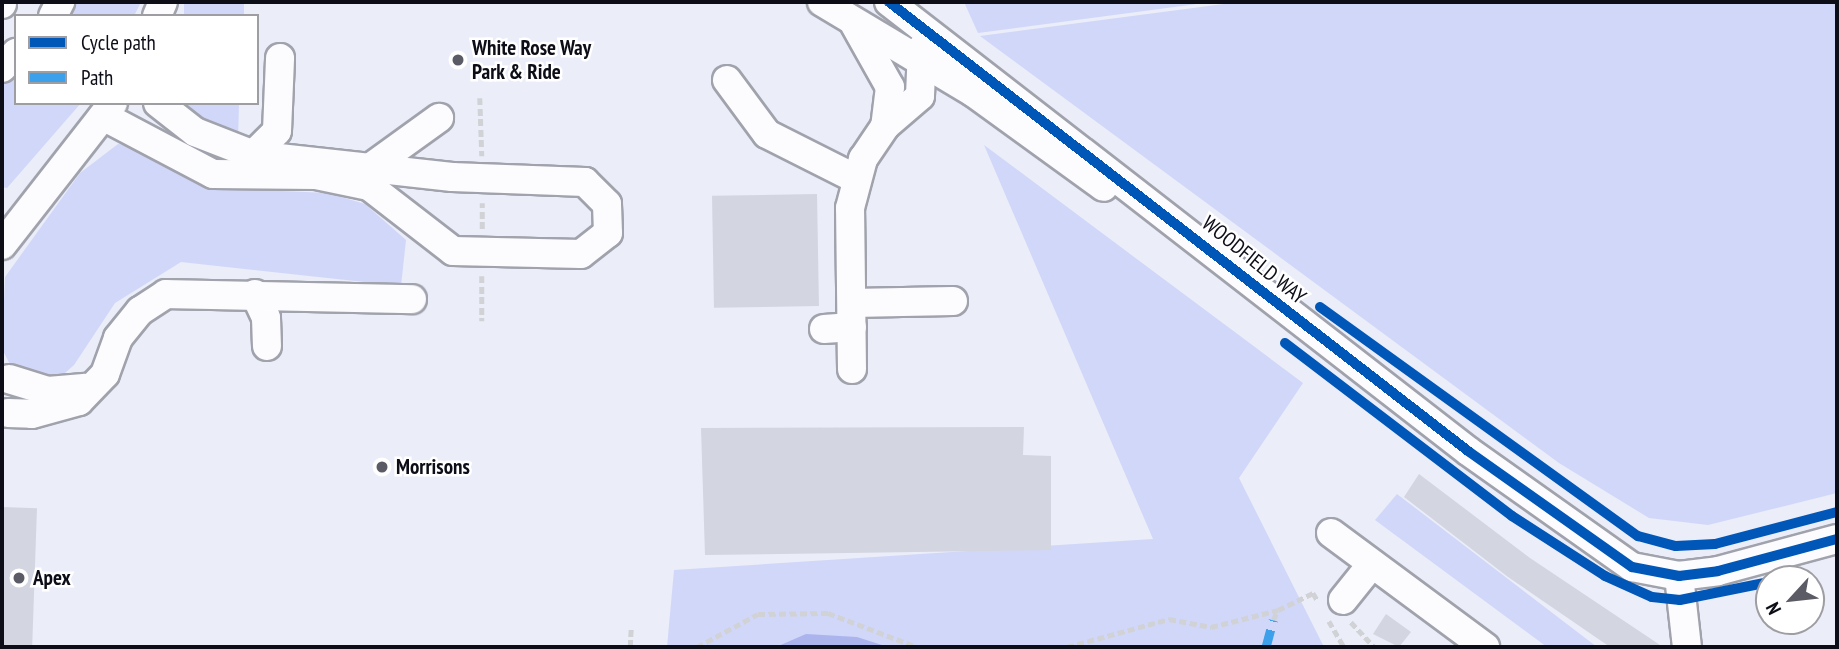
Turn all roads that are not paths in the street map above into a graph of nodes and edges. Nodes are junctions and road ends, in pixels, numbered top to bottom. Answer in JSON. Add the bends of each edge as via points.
{"nodes":[{"id":1,"x":822,"y":2,"type":"edge"},
{"id":2,"x":893,"y":5,"type":"edge"},
{"id":3,"x":851,"y":19,"type":"junction"},
{"id":4,"x":14,"y":55,"type":"edge"},
{"id":5,"x":280,"y":58,"type":"dead end"},
{"id":6,"x":926,"y":64,"type":"junction"},
{"id":7,"x":2,"y":68,"type":"edge"},
{"id":8,"x":727,"y":80,"type":"dead end"},
{"id":9,"x":161,"y":105,"type":"edge"},
{"id":10,"x":108,"y":109,"type":"edge"},
{"id":11,"x":439,"y":118,"type":"dead end"},
{"id":12,"x":885,"y":126,"type":"junction"},
{"id":13,"x":248,"y":165,"type":"junction"},
{"id":14,"x":371,"y":167,"type":"junction"},
{"id":15,"x":856,"y":179,"type":"junction"},
{"id":16,"x":11,"y":215,"type":"edge"},
{"id":17,"x":2,"y":245,"type":"edge"},
{"id":18,"x":255,"y":294,"type":"junction"},
{"id":19,"x":412,"y":299,"type":"dead end"},
{"id":20,"x":953,"y":301,"type":"dead end"},
{"id":21,"x":1274,"y":302,"type":"junction"},
{"id":22,"x":845,"y":325,"type":"junction"},
{"id":23,"x":267,"y":346,"type":"dead end"},
{"id":24,"x":852,"y":369,"type":"dead end"},
{"id":25,"x":6,"y":375,"type":"edge"},
{"id":26,"x":91,"y":387,"type":"junction"},
{"id":27,"x":5,"y":417,"type":"edge"},
{"id":28,"x":1331,"y":533,"type":"dead end"},
{"id":29,"x":1837,"y":539,"type":"edge"},
{"id":30,"x":1371,"y":565,"type":"junction"},
{"id":31,"x":1679,"y":576,"type":"junction"},
{"id":32,"x":1347,"y":611,"type":"road end"},
{"id":33,"x":1485,"y":647,"type":"edge"},
{"id":34,"x":1687,"y":647,"type":"edge"}],
"edges":[{"from":1,"to":3,"type":"street","name":"WOODFIELD WAY"},
{"from":2,"to":6,"type":"street","name":"WOODFIELD WAY","via":[[911,21]]},
{"from":2,"to":21,"type":"street","name":"WOODFIELD WAY"},
{"from":3,"to":6,"type":"street","name":"WOODFIELD WAY"},
{"from":3,"to":12,"type":"street","via":[[890,88]]},
{"from":4,"to":7,"type":"street"},
{"from":5,"to":13,"type":"street","via":[[277,131]]},
{"from":6,"to":12,"type":"street","via":[[916,102]]},
{"from":6,"to":21,"type":"street","name":"WOODFIELD WAY"},
{"from":8,"to":15,"type":"street","via":[[767,134]]},
{"from":9,"to":13,"type":"street"},
{"from":10,"to":13,"type":"street","via":[[213,174]]},
{"from":10,"to":16,"type":"street"},
{"from":11,"to":14,"type":"street"},
{"from":12,"to":15,"type":"street"},
{"from":13,"to":14,"type":"street"},
{"from":13,"to":14,"type":"street","via":[[345,178],[400,207],[431,241],[453,251],[581,254],[608,233],[607,204],[585,183]]},
{"from":15,"to":22,"type":"street"},
{"from":16,"to":17,"type":"street"},
{"from":18,"to":19,"type":"street"},
{"from":18,"to":23,"type":"street","via":[[266,318]]},
{"from":18,"to":26,"type":"street","via":[[166,294],[140,311]]},
{"from":20,"to":22,"type":"street"},
{"from":21,"to":31,"type":"street","name":"WOODFIELD WAY","via":[[1588,539],[1632,567]]},
{"from":22,"to":24,"type":"street"},
{"from":25,"to":26,"type":"street","via":[[48,391]]},
{"from":25,"to":27,"type":"street"},
{"from":26,"to":27,"type":"street","via":[[79,401]]},
{"from":28,"to":30,"type":"street"},
{"from":29,"to":31,"type":"street","name":"WOODFIELD WAY"},
{"from":30,"to":32,"type":"street"},
{"from":30,"to":33,"type":"street"},
{"from":31,"to":34,"type":"street"}]}
